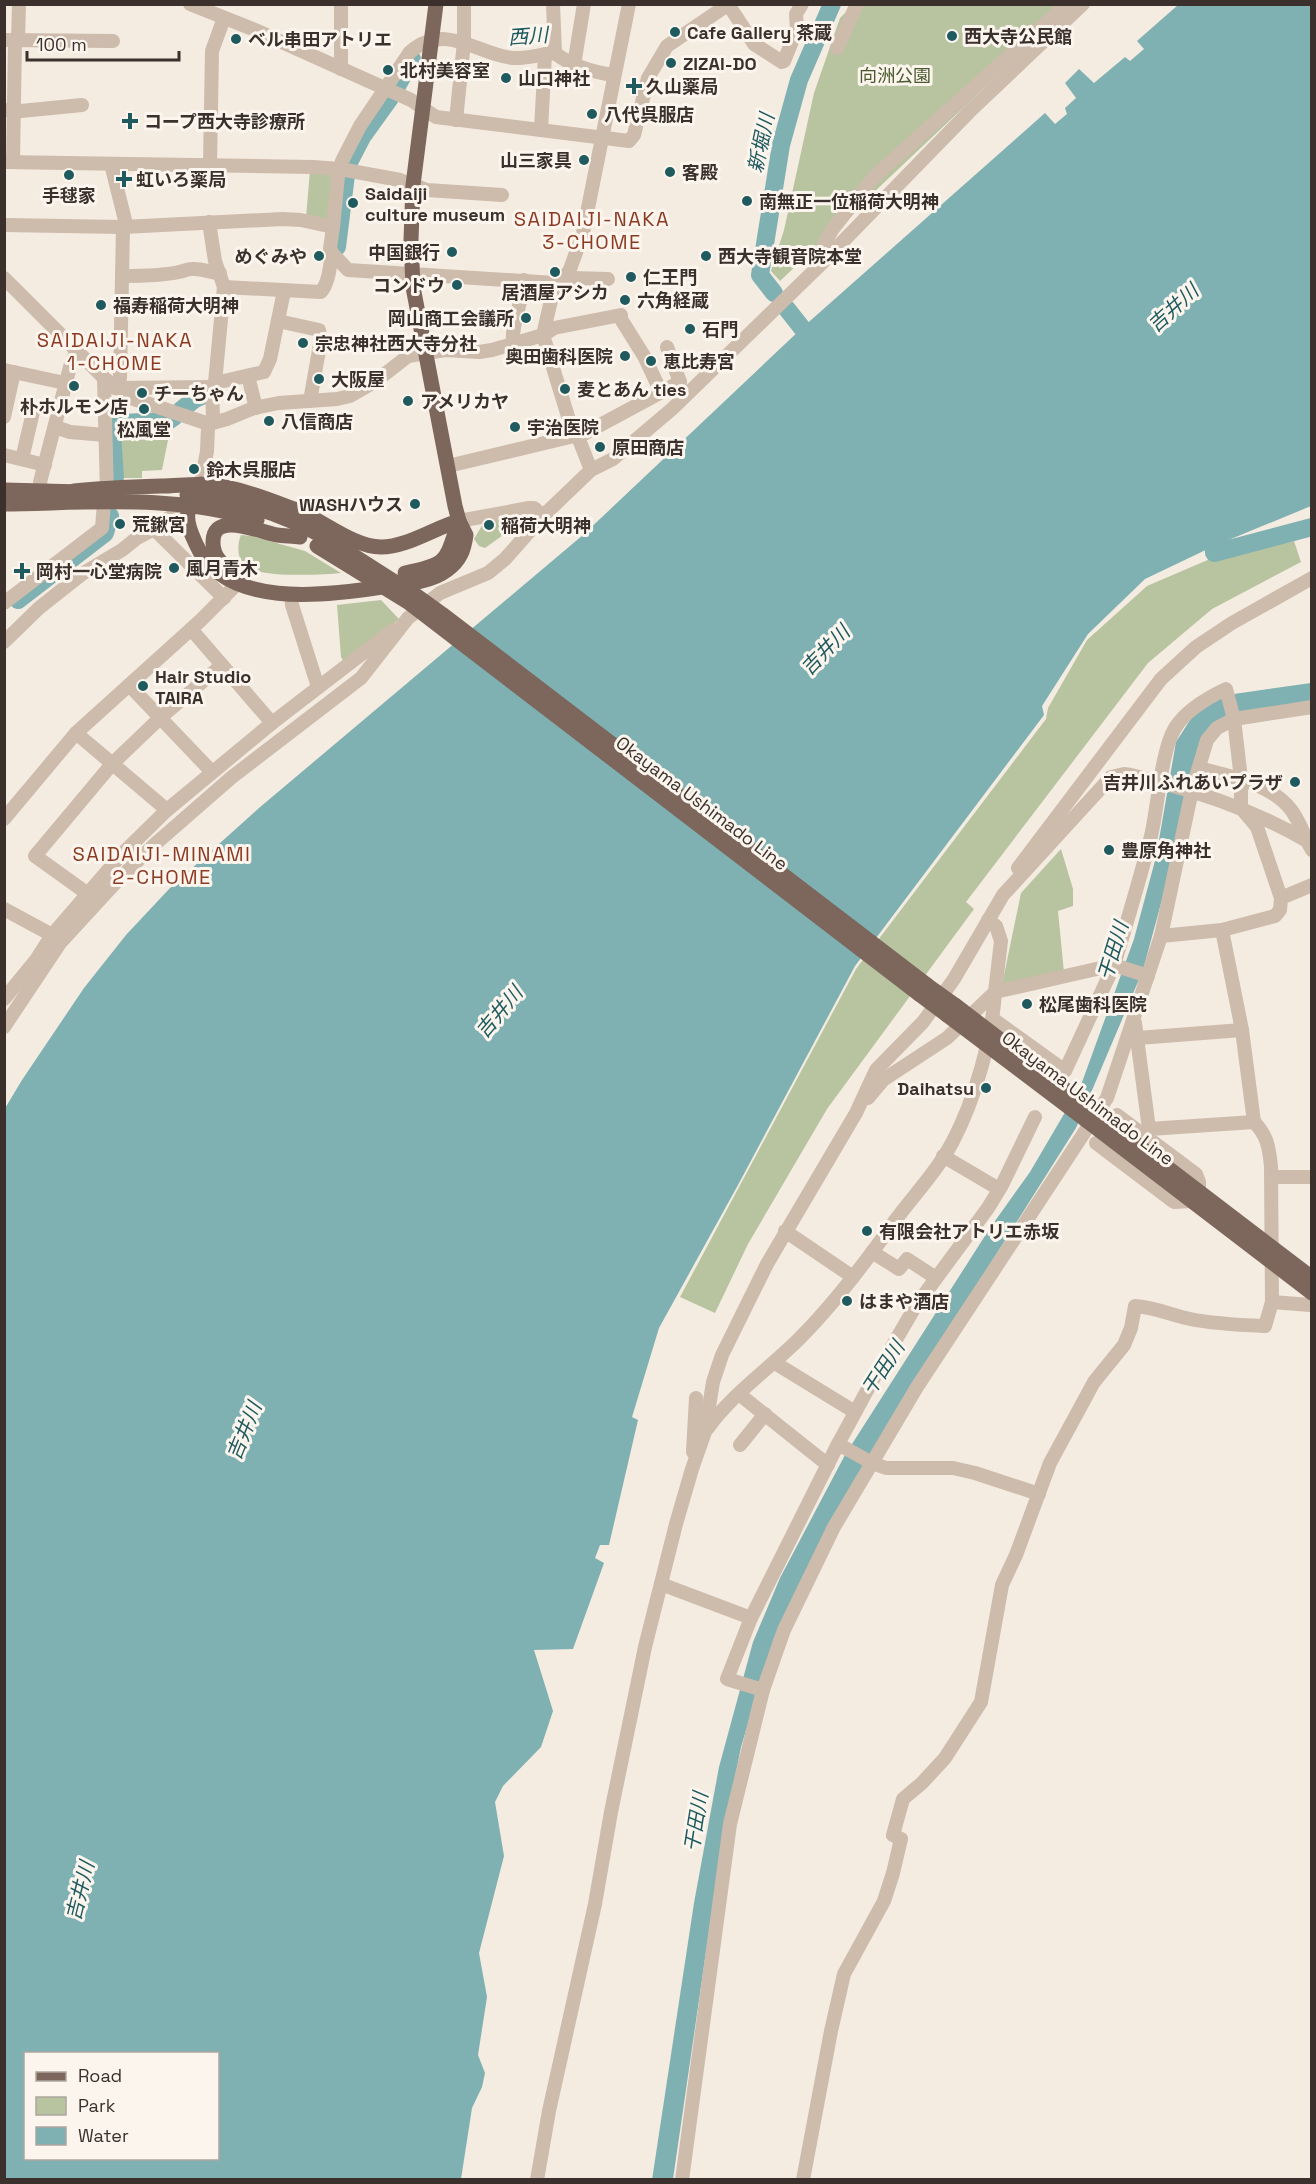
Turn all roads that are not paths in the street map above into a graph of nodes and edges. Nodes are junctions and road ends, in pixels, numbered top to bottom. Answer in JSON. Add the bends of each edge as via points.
{"nodes":[{"id":1,"x":19,"y":4,"type":"edge"},
{"id":2,"x":190,"y":4,"type":"edge"},
{"id":3,"x":341,"y":4,"type":"edge"},
{"id":4,"x":436,"y":4,"type":"edge"},
{"id":5,"x":464,"y":4,"type":"edge"},
{"id":6,"x":553,"y":4,"type":"edge"},
{"id":7,"x":584,"y":4,"type":"edge"},
{"id":8,"x":629,"y":4,"type":"edge"},
{"id":9,"x":802,"y":4,"type":"edge"},
{"id":10,"x":1067,"y":4,"type":"edge"},
{"id":11,"x":1083,"y":4,"type":"edge"},
{"id":12,"x":729,"y":5,"type":"edge"},
{"id":13,"x":848,"y":7,"type":"edge"},
{"id":14,"x":225,"y":18,"type":"junction"},
{"id":15,"x":13,"y":40,"type":"edge"},
{"id":16,"x":113,"y":41,"type":"dead end"},
{"id":17,"x":431,"y":42,"type":"junction"},
{"id":18,"x":463,"y":46,"type":"junction"},
{"id":19,"x":837,"y":48,"type":"dead end"},
{"id":20,"x":555,"y":58,"type":"junction"},
{"id":21,"x":341,"y":69,"type":"junction"},
{"id":22,"x":614,"y":75,"type":"junction"},
{"id":23,"x":386,"y":90,"type":"junction"},
{"id":24,"x":82,"y":105,"type":"dead end"},
{"id":25,"x":423,"y":108,"type":"junction"},
{"id":26,"x":9,"y":110,"type":"edge"},
{"id":27,"x":456,"y":120,"type":"junction"},
{"id":28,"x":541,"y":130,"type":"junction"},
{"id":29,"x":603,"y":138,"type":"junction"},
{"id":30,"x":9,"y":162,"type":"edge"},
{"id":31,"x":111,"y":164,"type":"junction"},
{"id":32,"x":210,"y":165,"type":"junction"},
{"id":33,"x":340,"y":169,"type":"junction"},
{"id":34,"x":412,"y":185,"type":"junction"},
{"id":35,"x":502,"y":195,"type":"dead end"},
{"id":36,"x":209,"y":222,"type":"junction"},
{"id":37,"x":4,"y":225,"type":"edge"},
{"id":38,"x":123,"y":226,"type":"junction"},
{"id":39,"x":333,"y":227,"type":"junction"},
{"id":40,"x":332,"y":253,"type":"junction"},
{"id":41,"x":818,"y":267,"type":"junction"},
{"id":42,"x":220,"y":273,"type":"junction"},
{"id":43,"x":412,"y":274,"type":"junction"},
{"id":44,"x":122,"y":276,"type":"junction"},
{"id":45,"x":4,"y":278,"type":"edge"},
{"id":46,"x":608,"y":279,"type":"dead end"},
{"id":47,"x":524,"y":280,"type":"junction"},
{"id":48,"x":555,"y":284,"type":"junction"},
{"id":49,"x":225,"y":287,"type":"junction"},
{"id":50,"x":284,"y":291,"type":"junction"},
{"id":51,"x":278,"y":321,"type":"junction"},
{"id":52,"x":543,"y":335,"type":"junction"},
{"id":53,"x":513,"y":344,"type":"junction"},
{"id":54,"x":667,"y":347,"type":"dead end"},
{"id":55,"x":77,"y":350,"type":"junction"},
{"id":56,"x":426,"y":353,"type":"junction"},
{"id":57,"x":9,"y":371,"type":"edge"},
{"id":58,"x":248,"y":376,"type":"junction"},
{"id":59,"x":104,"y":378,"type":"junction"},
{"id":60,"x":680,"y":381,"type":"junction"},
{"id":61,"x":65,"y":383,"type":"junction"},
{"id":62,"x":214,"y":385,"type":"junction"},
{"id":63,"x":115,"y":388,"type":"junction"},
{"id":64,"x":661,"y":392,"type":"junction"},
{"id":65,"x":310,"y":401,"type":"junction"},
{"id":66,"x":255,"y":408,"type":"junction"},
{"id":67,"x":672,"y":409,"type":"junction"},
{"id":68,"x":33,"y":412,"type":"dead end"},
{"id":69,"x":4,"y":417,"type":"edge"},
{"id":70,"x":209,"y":424,"type":"junction"},
{"id":71,"x":55,"y":427,"type":"junction"},
{"id":72,"x":105,"y":435,"type":"junction"},
{"id":73,"x":576,"y":436,"type":"junction"},
{"id":74,"x":4,"y":455,"type":"edge"},
{"id":75,"x":22,"y":459,"type":"junction"},
{"id":76,"x":45,"y":465,"type":"junction"},
{"id":77,"x":448,"y":466,"type":"junction"},
{"id":78,"x":591,"y":470,"type":"junction"},
{"id":79,"x":42,"y":491,"type":"junction"},
{"id":80,"x":106,"y":494,"type":"junction"},
{"id":81,"x":196,"y":495,"type":"junction"},
{"id":82,"x":7,"y":497,"type":"edge"},
{"id":83,"x":543,"y":516,"type":"junction"},
{"id":84,"x":459,"y":521,"type":"junction"},
{"id":85,"x":154,"y":529,"type":"junction"},
{"id":86,"x":300,"y":537,"type":"junction"},
{"id":87,"x":322,"y":542,"type":"junction"},
{"id":88,"x":1311,"y":578,"type":"edge"},
{"id":89,"x":236,"y":585,"type":"junction"},
{"id":90,"x":291,"y":594,"type":"junction"},
{"id":91,"x":224,"y":598,"type":"junction"},
{"id":92,"x":4,"y":603,"type":"edge"},
{"id":93,"x":408,"y":618,"type":"junction"},
{"id":94,"x":191,"y":629,"type":"junction"},
{"id":95,"x":4,"y":642,"type":"edge"},
{"id":96,"x":222,"y":664,"type":"junction"},
{"id":97,"x":129,"y":685,"type":"junction"},
{"id":98,"x":318,"y":687,"type":"junction"},
{"id":99,"x":1311,"y":707,"type":"edge"},
{"id":100,"x":1233,"y":717,"type":"junction"},
{"id":101,"x":160,"y":718,"type":"junction"},
{"id":102,"x":272,"y":723,"type":"junction"},
{"id":103,"x":76,"y":733,"type":"junction"},
{"id":104,"x":112,"y":764,"type":"junction"},
{"id":105,"x":1199,"y":768,"type":"junction"},
{"id":106,"x":212,"y":772,"type":"junction"},
{"id":107,"x":1242,"y":779,"type":"junction"},
{"id":108,"x":1165,"y":784,"type":"junction"},
{"id":109,"x":1189,"y":790,"type":"junction"},
{"id":110,"x":1241,"y":808,"type":"junction"},
{"id":111,"x":167,"y":810,"type":"junction"},
{"id":112,"x":4,"y":819,"type":"edge"},
{"id":113,"x":1309,"y":846,"type":"edge"},
{"id":114,"x":1311,"y":885,"type":"edge"},
{"id":115,"x":88,"y":894,"type":"junction"},
{"id":116,"x":1003,"y":896,"type":"junction"},
{"id":117,"x":1281,"y":898,"type":"junction"},
{"id":118,"x":4,"y":909,"type":"edge"},
{"id":119,"x":988,"y":920,"type":"junction"},
{"id":120,"x":1222,"y":930,"type":"junction"},
{"id":121,"x":1161,"y":936,"type":"junction"},
{"id":122,"x":56,"y":939,"type":"junction"},
{"id":123,"x":1116,"y":965,"type":"junction"},
{"id":124,"x":1146,"y":976,"type":"junction"},
{"id":125,"x":995,"y":992,"type":"junction"},
{"id":126,"x":4,"y":999,"type":"edge"},
{"id":127,"x":938,"y":1001,"type":"junction"},
{"id":128,"x":1135,"y":1018,"type":"junction"},
{"id":129,"x":993,"y":1019,"type":"junction"},
{"id":130,"x":4,"y":1028,"type":"edge"},
{"id":131,"x":1242,"y":1030,"type":"junction"},
{"id":132,"x":1138,"y":1038,"type":"junction"},
{"id":133,"x":856,"y":1113,"type":"junction"},
{"id":134,"x":1117,"y":1115,"type":"dead end"},
{"id":135,"x":1035,"y":1117,"type":"dead end"},
{"id":136,"x":1092,"y":1117,"type":"junction"},
{"id":137,"x":1254,"y":1122,"type":"junction"},
{"id":138,"x":1148,"y":1133,"type":"junction"},
{"id":139,"x":1096,"y":1143,"type":"dead end"},
{"id":140,"x":943,"y":1156,"type":"junction"},
{"id":141,"x":1272,"y":1177,"type":"junction"},
{"id":142,"x":1311,"y":1177,"type":"edge"},
{"id":143,"x":999,"y":1188,"type":"junction"},
{"id":144,"x":1195,"y":1197,"type":"junction"},
{"id":145,"x":785,"y":1231,"type":"junction"},
{"id":146,"x":872,"y":1252,"type":"junction"},
{"id":147,"x":1271,"y":1255,"type":"junction"},
{"id":148,"x":853,"y":1277,"type":"junction"},
{"id":149,"x":936,"y":1278,"type":"junction"},
{"id":150,"x":1311,"y":1278,"type":"edge"},
{"id":151,"x":1311,"y":1293,"type":"edge"},
{"id":152,"x":1272,"y":1302,"type":"junction"},
{"id":153,"x":1311,"y":1303,"type":"edge"},
{"id":154,"x":776,"y":1363,"type":"junction"},
{"id":155,"x":739,"y":1394,"type":"junction"},
{"id":156,"x":696,"y":1398,"type":"dead end"},
{"id":157,"x":855,"y":1412,"type":"junction"},
{"id":158,"x":765,"y":1414,"type":"junction"},
{"id":159,"x":705,"y":1432,"type":"junction"},
{"id":160,"x":740,"y":1445,"type":"dead end"},
{"id":161,"x":840,"y":1445,"type":"junction"},
{"id":162,"x":870,"y":1461,"type":"junction"},
{"id":163,"x":828,"y":1465,"type":"junction"},
{"id":164,"x":692,"y":1469,"type":"junction"},
{"id":165,"x":1039,"y":1494,"type":"junction"},
{"id":166,"x":661,"y":1584,"type":"junction"},
{"id":167,"x":751,"y":1618,"type":"junction"},
{"id":168,"x":762,"y":1689,"type":"junction"},
{"id":169,"x":537,"y":2180,"type":"edge"},
{"id":170,"x":682,"y":2180,"type":"edge"},
{"id":171,"x":803,"y":2180,"type":"edge"}],
"edges":[{"from":1,"to":15,"type":"street"},
{"from":2,"to":14,"type":"street"},
{"from":3,"to":21,"type":"street"},
{"from":4,"to":17,"type":"main road"},
{"from":5,"to":18,"type":"street"},
{"from":6,"to":20,"type":"street"},
{"from":7,"to":20,"type":"street"},
{"from":8,"to":22,"type":"street"},
{"from":9,"to":12,"type":"street","via":[[796,14],[797,29],[782,62],[754,44]]},
{"from":10,"to":41,"type":"street","via":[[874,177],[832,230]]},
{"from":11,"to":41,"type":"street","via":[[969,112]]},
{"from":12,"to":29,"type":"street","via":[[667,46],[648,78],[634,135],[629,141]]},
{"from":13,"to":19,"type":"street"},
{"from":14,"to":21,"type":"street"},
{"from":14,"to":32,"type":"street","via":[[212,51]]},
{"from":15,"to":16,"type":"street"},
{"from":15,"to":26,"type":"street"},
{"from":17,"to":18,"type":"street","via":[[445,39]]},
{"from":17,"to":23,"type":"street","via":[[410,52]]},
{"from":17,"to":25,"type":"main road"},
{"from":18,"to":20,"type":"street","via":[[513,58]]},
{"from":18,"to":27,"type":"street"},
{"from":20,"to":22,"type":"street"},
{"from":20,"to":28,"type":"street"},
{"from":21,"to":23,"type":"street"},
{"from":22,"to":29,"type":"street"},
{"from":23,"to":25,"type":"street"},
{"from":23,"to":33,"type":"street","via":[[354,136]]},
{"from":24,"to":26,"type":"street"},
{"from":25,"to":27,"type":"street","via":[[436,117]]},
{"from":25,"to":34,"type":"main road"},
{"from":26,"to":30,"type":"street"},
{"from":27,"to":28,"type":"street"},
{"from":28,"to":29,"type":"street"},
{"from":29,"to":48,"type":"street","via":[[575,260],[569,272]]},
{"from":30,"to":31,"type":"street"},
{"from":31,"to":32,"type":"street"},
{"from":31,"to":38,"type":"street","via":[[125,215]]},
{"from":32,"to":33,"type":"street"},
{"from":33,"to":34,"type":"street"},
{"from":33,"to":39,"type":"street"},
{"from":34,"to":35,"type":"street","via":[[427,190]]},
{"from":34,"to":43,"type":"main road"},
{"from":36,"to":38,"type":"street"},
{"from":36,"to":39,"type":"street","via":[[284,219]]},
{"from":36,"to":42,"type":"street"},
{"from":37,"to":38,"type":"street"},
{"from":38,"to":44,"type":"street"},
{"from":39,"to":40,"type":"street"},
{"from":40,"to":43,"type":"street","via":[[348,270]]},
{"from":40,"to":50,"type":"street","via":[[321,292]]},
{"from":41,"to":67,"type":"street"},
{"from":42,"to":44,"type":"street","via":[[195,269]]},
{"from":42,"to":49,"type":"street"},
{"from":43,"to":47,"type":"street"},
{"from":43,"to":56,"type":"main road"},
{"from":44,"to":63,"type":"street","via":[[120,378]]},
{"from":45,"to":55,"type":"street"},
{"from":46,"to":48,"type":"street","via":[[572,278]]},
{"from":47,"to":48,"type":"street"},
{"from":47,"to":53,"type":"street","via":[[512,328]]},
{"from":48,"to":52,"type":"street"},
{"from":49,"to":50,"type":"street"},
{"from":49,"to":62,"type":"street"},
{"from":50,"to":51,"type":"street"},
{"from":51,"to":58,"type":"street","via":[[266,369]]},
{"from":51,"to":65,"type":"street","via":[[319,330],[321,339]]},
{"from":52,"to":53,"type":"street"},
{"from":52,"to":64,"type":"street","via":[[554,328],[620,315]]},
{"from":52,"to":73,"type":"street"},
{"from":53,"to":56,"type":"street","via":[[479,352]]},
{"from":54,"to":60,"type":"street"},
{"from":55,"to":59,"type":"street"},
{"from":55,"to":61,"type":"street"},
{"from":56,"to":65,"type":"street","via":[[408,356],[350,396]]},
{"from":56,"to":77,"type":"main road"},
{"from":57,"to":61,"type":"street"},
{"from":57,"to":69,"type":"street"},
{"from":58,"to":62,"type":"street"},
{"from":58,"to":66,"type":"street"},
{"from":59,"to":63,"type":"street"},
{"from":59,"to":72,"type":"street"},
{"from":60,"to":64,"type":"street"},
{"from":60,"to":67,"type":"street","via":[[672,395]]},
{"from":61,"to":71,"type":"street"},
{"from":62,"to":63,"type":"street"},
{"from":62,"to":70,"type":"street","via":[[213,418]]},
{"from":63,"to":70,"type":"street","via":[[131,398]]},
{"from":64,"to":73,"type":"street"},
{"from":65,"to":66,"type":"street"},
{"from":66,"to":70,"type":"street"},
{"from":67,"to":78,"type":"street","via":[[613,459]]},
{"from":68,"to":75,"type":"street"},
{"from":70,"to":81,"type":"street"},
{"from":71,"to":72,"type":"street"},
{"from":71,"to":76,"type":"street"},
{"from":72,"to":80,"type":"street"},
{"from":73,"to":77,"type":"street"},
{"from":73,"to":78,"type":"street"},
{"from":74,"to":75,"type":"street"},
{"from":75,"to":76,"type":"street"},
{"from":76,"to":79,"type":"street","via":[[40,482]]},
{"from":77,"to":84,"type":"main road"},
{"from":78,"to":83,"type":"street"},
{"from":79,"to":80,"type":"main road","name":"Okayama Ushimado Line"},
{"from":79,"to":82,"type":"main road","name":"Okayama Ushimado Line"},
{"from":80,"to":81,"type":"main road"},
{"from":80,"to":81,"type":"main road","name":"Okayama Ushimado Line","via":[[162,503]]},
{"from":80,"to":82,"type":"main road","name":"Okayama Ushimado Line"},
{"from":80,"to":92,"type":"street","via":[[102,528]]},
{"from":81,"to":84,"type":"main road","via":[[247,492],[304,513],[371,546],[402,543]]},
{"from":81,"to":85,"type":"street"},
{"from":81,"to":86,"type":"main road","name":"Okayama Ushimado Line"},
{"from":81,"to":87,"type":"main road","name":"Okayama Ushimado Line","via":[[275,514],[305,526]]},
{"from":81,"to":89,"type":"main road","via":[[188,514],[199,552],[214,570]]},
{"from":83,"to":84,"type":"street","via":[[529,508]]},
{"from":83,"to":93,"type":"street","via":[[488,573],[440,593]]},
{"from":84,"to":86,"type":"main road","via":[[448,554],[438,563],[423,570],[368,581],[291,585],[257,581],[221,564],[213,551],[213,539],[219,529],[229,525]]},
{"from":84,"to":90,"type":"main road","via":[[466,535],[461,556],[439,575],[363,590]]},
{"from":85,"to":91,"type":"street"},
{"from":85,"to":95,"type":"street","via":[[82,574]]},
{"from":86,"to":87,"type":"main road","name":"Okayama Ushimado Line"},
{"from":87,"to":127,"type":"main road","name":"Okayama Ushimado Line","bridge":true,"via":[[408,602]]},
{"from":88,"to":116,"type":"street","via":[[1205,641],[1161,679],[1023,860]]},
{"from":89,"to":90,"type":"main road"},
{"from":89,"to":91,"type":"street"},
{"from":90,"to":98,"type":"street"},
{"from":91,"to":94,"type":"street"},
{"from":93,"to":98,"type":"street"},
{"from":93,"to":122,"type":"street","via":[[362,678],[232,777]]},
{"from":94,"to":96,"type":"street"},
{"from":94,"to":97,"type":"street"},
{"from":96,"to":101,"type":"street"},
{"from":96,"to":102,"type":"street"},
{"from":97,"to":101,"type":"street"},
{"from":97,"to":103,"type":"street"},
{"from":98,"to":102,"type":"street"},
{"from":99,"to":100,"type":"street"},
{"from":100,"to":105,"type":"street","via":[[1207,740]]},
{"from":100,"to":107,"type":"street"},
{"from":100,"to":108,"type":"street","via":[[1226,689],[1198,705],[1175,728],[1169,743]]},
{"from":101,"to":104,"type":"street"},
{"from":101,"to":106,"type":"street"},
{"from":102,"to":106,"type":"street"},
{"from":103,"to":104,"type":"street"},
{"from":103,"to":112,"type":"street"},
{"from":104,"to":111,"type":"street"},
{"from":104,"to":115,"type":"street","via":[[35,856]]},
{"from":105,"to":107,"type":"street"},
{"from":105,"to":109,"type":"street"},
{"from":106,"to":111,"type":"street"},
{"from":107,"to":110,"type":"street"},
{"from":107,"to":113,"type":"street","via":[[1257,784],[1291,809]]},
{"from":108,"to":109,"type":"street"},
{"from":108,"to":116,"type":"street","via":[[1124,774],[1111,777]]},
{"from":108,"to":123,"type":"street"},
{"from":109,"to":110,"type":"street"},
{"from":109,"to":121,"type":"street"},
{"from":110,"to":113,"type":"street"},
{"from":110,"to":117,"type":"street","via":[[1257,827]]},
{"from":111,"to":115,"type":"street"},
{"from":114,"to":117,"type":"street"},
{"from":115,"to":122,"type":"street"},
{"from":116,"to":119,"type":"street"},
{"from":117,"to":120,"type":"street","via":[[1275,916]]},
{"from":118,"to":122,"type":"street"},
{"from":119,"to":125,"type":"street","via":[[996,926],[1001,941]]},
{"from":119,"to":127,"type":"street"},
{"from":120,"to":121,"type":"street"},
{"from":120,"to":131,"type":"street"},
{"from":121,"to":124,"type":"street"},
{"from":122,"to":126,"type":"street"},
{"from":122,"to":130,"type":"street","via":[[48,962]]},
{"from":123,"to":124,"type":"street"},
{"from":123,"to":125,"type":"street"},
{"from":123,"to":129,"type":"street","via":[[1065,1071]]},
{"from":124,"to":128,"type":"street"},
{"from":125,"to":129,"type":"street"},
{"from":125,"to":133,"type":"street","via":[[947,1038],[883,1080]]},
{"from":127,"to":133,"type":"street","via":[[876,1070]]},
{"from":127,"to":136,"type":"main road","name":"Okayama Ushimado Line","bridge":true},
{"from":128,"to":132,"type":"street"},
{"from":128,"to":136,"type":"street","via":[[1116,1075]]},
{"from":129,"to":140,"type":"street","via":[[969,1102]]},
{"from":131,"to":132,"type":"street"},
{"from":131,"to":137,"type":"street"},
{"from":132,"to":138,"type":"street"},
{"from":133,"to":145,"type":"street"},
{"from":134,"to":138,"type":"street"},
{"from":135,"to":143,"type":"street"},
{"from":136,"to":144,"type":"main road","name":"Okayama Ushimado Line"},
{"from":136,"to":162,"type":"street"},
{"from":137,"to":138,"type":"street"},
{"from":137,"to":141,"type":"street","via":[[1268,1144]]},
{"from":138,"to":144,"type":"street","via":[[1196,1174],[1199,1182]]},
{"from":139,"to":144,"type":"street","via":[[1174,1202]]},
{"from":140,"to":143,"type":"street"},
{"from":140,"to":146,"type":"street"},
{"from":141,"to":142,"type":"street"},
{"from":141,"to":147,"type":"street"},
{"from":143,"to":149,"type":"street"},
{"from":144,"to":147,"type":"main road","name":"Okayama Ushimado Line"},
{"from":145,"to":148,"type":"street"},
{"from":145,"to":159,"type":"street","via":[[722,1355],[712,1382]]},
{"from":146,"to":148,"type":"street"},
{"from":146,"to":149,"type":"street","via":[[900,1269],[907,1259]]},
{"from":147,"to":150,"type":"main road","name":"Okayama Ushimado Line"},
{"from":147,"to":151,"type":"main road","name":"Okayama Ushimado Line"},
{"from":147,"to":152,"type":"street"},
{"from":148,"to":154,"type":"street"},
{"from":149,"to":157,"type":"street","via":[[910,1314]]},
{"from":152,"to":153,"type":"street"},
{"from":152,"to":165,"type":"street","via":[[1265,1326],[1189,1319],[1135,1306],[1124,1345],[1094,1382],[1050,1463]]},
{"from":154,"to":155,"type":"street"},
{"from":154,"to":157,"type":"street"},
{"from":155,"to":158,"type":"street"},
{"from":155,"to":159,"type":"street"},
{"from":156,"to":164,"type":"street"},
{"from":157,"to":161,"type":"street"},
{"from":158,"to":160,"type":"street"},
{"from":158,"to":163,"type":"street"},
{"from":159,"to":164,"type":"street"},
{"from":161,"to":162,"type":"street"},
{"from":161,"to":163,"type":"street"},
{"from":162,"to":165,"type":"street","via":[[886,1468],[953,1468]]},
{"from":162,"to":168,"type":"street","via":[[783,1630]]},
{"from":163,"to":167,"type":"street"},
{"from":164,"to":166,"type":"street"},
{"from":165,"to":171,"type":"street","via":[[1002,1585],[981,1702],[945,1758],[903,1799],[898,1813],[893,1835],[901,1839],[894,1873],[884,1900],[844,1974]]},
{"from":166,"to":167,"type":"street"},
{"from":166,"to":169,"type":"street"},
{"from":167,"to":168,"type":"street","via":[[727,1679]]},
{"from":168,"to":170,"type":"street","via":[[730,1824]]}]}
